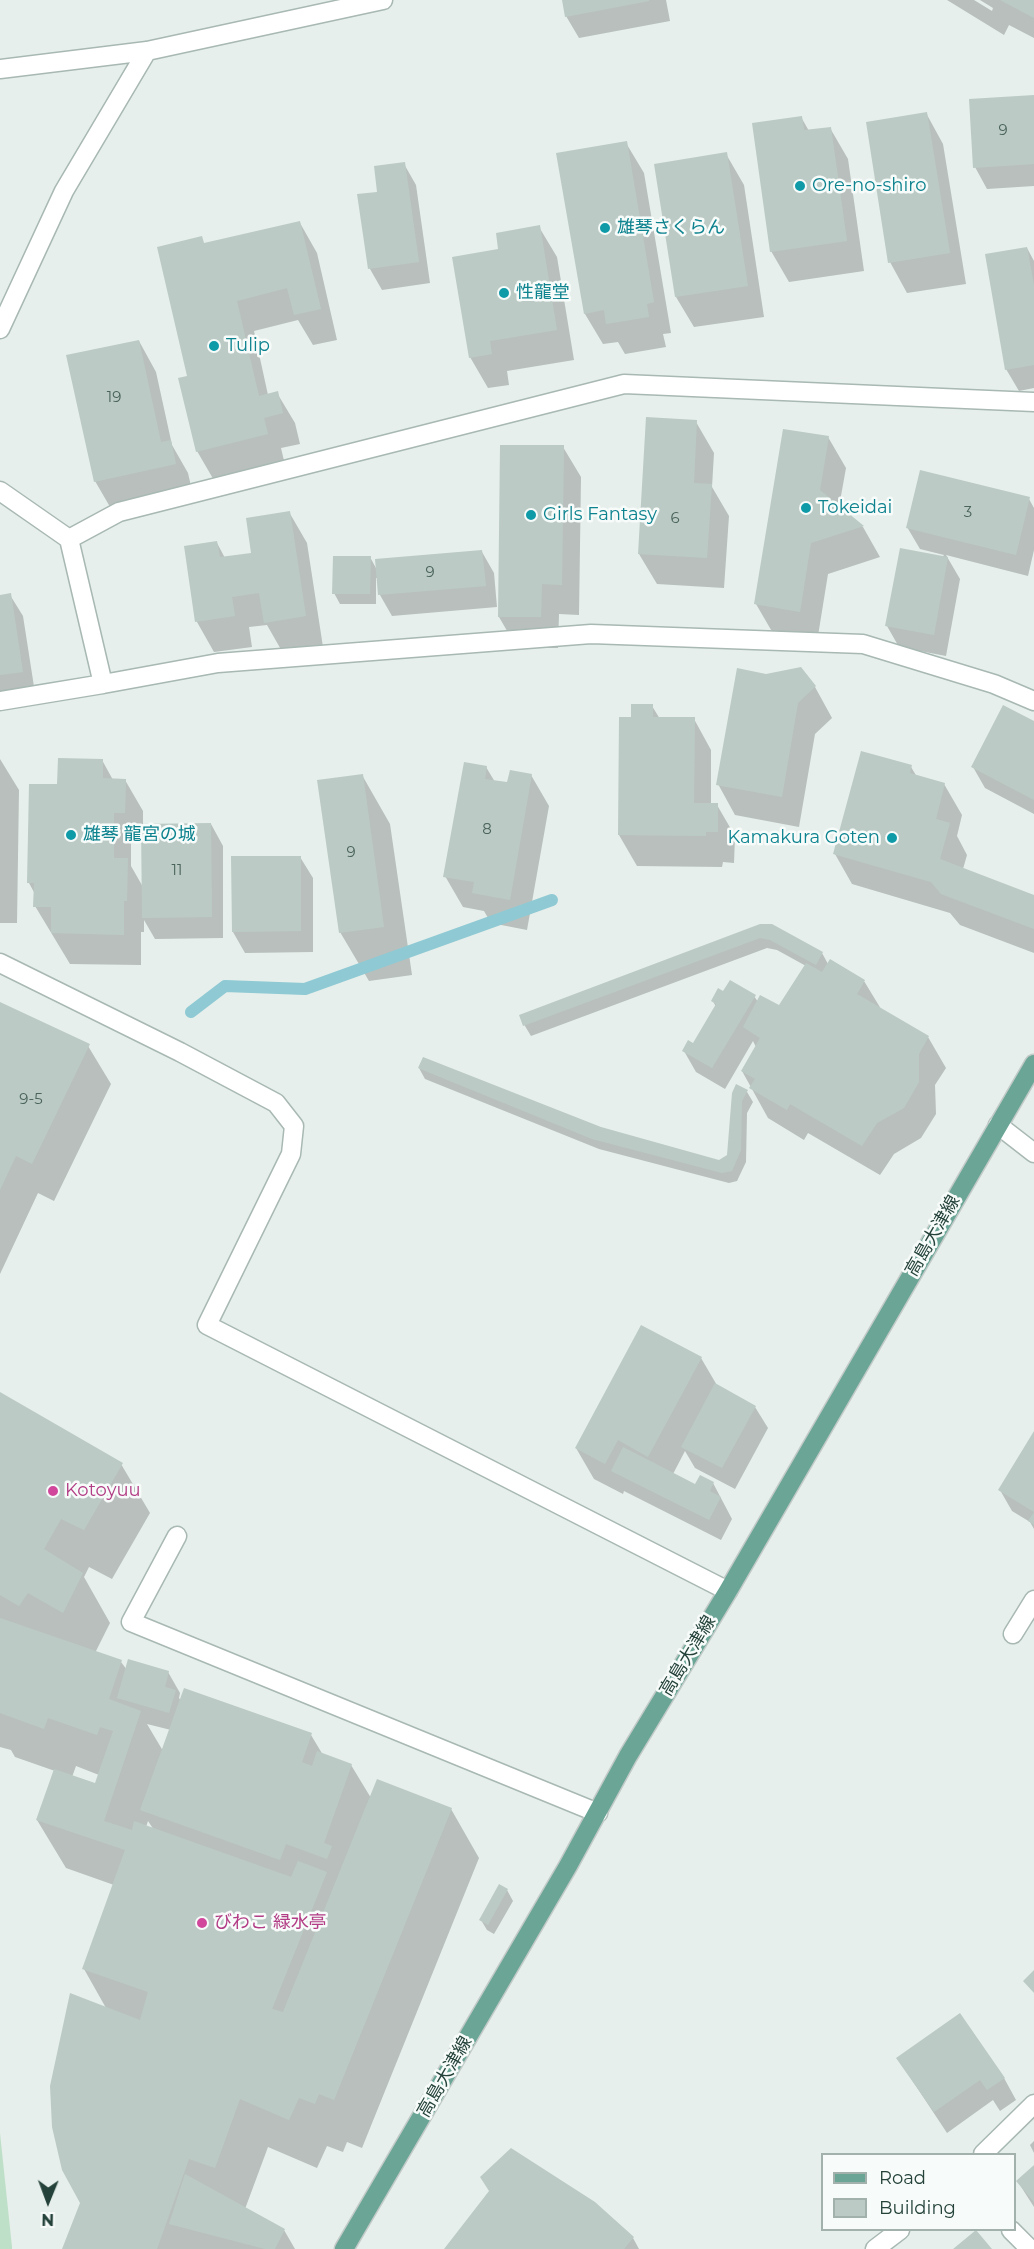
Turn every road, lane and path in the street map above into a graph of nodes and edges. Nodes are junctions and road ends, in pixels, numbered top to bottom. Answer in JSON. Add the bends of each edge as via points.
{"nodes":[{"id":1,"x":383,"y":0,"type":"edge"},
{"id":2,"x":147,"y":51,"type":"junction"},
{"id":3,"x":0,"y":69,"type":"edge"},
{"id":4,"x":0,"y":329,"type":"edge"},
{"id":5,"x":1034,"y":402,"type":"edge"},
{"id":6,"x":0,"y":491,"type":"edge"},
{"id":7,"x":69,"y":539,"type":"junction"},
{"id":8,"x":103,"y":684,"type":"junction"},
{"id":9,"x":1034,"y":701,"type":"edge"},
{"id":10,"x":0,"y":702,"type":"edge"},
{"id":11,"x":0,"y":963,"type":"edge"},
{"id":12,"x":1034,"y":1064,"type":"edge"},
{"id":13,"x":998,"y":1125,"type":"junction"},
{"id":14,"x":1034,"y":1153,"type":"edge"},
{"id":15,"x":177,"y":1536,"type":"dead end"},
{"id":16,"x":728,"y":1591,"type":"junction"},
{"id":17,"x":1034,"y":1600,"type":"edge"},
{"id":18,"x":1013,"y":1634,"type":"dead end"},
{"id":19,"x":598,"y":1813,"type":"junction"},
{"id":20,"x":1034,"y":2104,"type":"edge"},
{"id":21,"x":984,"y":2153,"type":"edge"},
{"id":22,"x":898,"y":2231,"type":"edge"},
{"id":23,"x":1013,"y":2231,"type":"edge"},
{"id":24,"x":344,"y":2249,"type":"edge"},
{"id":25,"x":875,"y":2249,"type":"edge"},
{"id":26,"x":1030,"y":2249,"type":"edge"}],
"edges":[{"from":1,"to":2,"type":"street"},
{"from":2,"to":3,"type":"street"},
{"from":2,"to":4,"type":"street","via":[[64,191]]},
{"from":5,"to":7,"type":"street","via":[[624,384],[119,512]]},
{"from":6,"to":7,"type":"street"},
{"from":7,"to":8,"type":"street"},
{"from":8,"to":9,"type":"street","via":[[218,663],[591,634],[863,644],[994,684]]},
{"from":8,"to":10,"type":"street"},
{"from":11,"to":16,"type":"street","via":[[276,1103],[294,1126],[291,1154],[207,1325]]},
{"from":12,"to":13,"type":"main road","name":"高島大津線"},
{"from":13,"to":14,"type":"street"},
{"from":13,"to":16,"type":"main road","name":"高島大津線"},
{"from":15,"to":19,"type":"street","via":[[131,1622]]},
{"from":16,"to":19,"type":"main road","name":"高島大津線"},
{"from":17,"to":18,"type":"street"},
{"from":19,"to":24,"type":"main road","name":"高島大津線"},
{"from":20,"to":21,"type":"street"},
{"from":22,"to":25,"type":"street"},
{"from":23,"to":26,"type":"street"}]}
